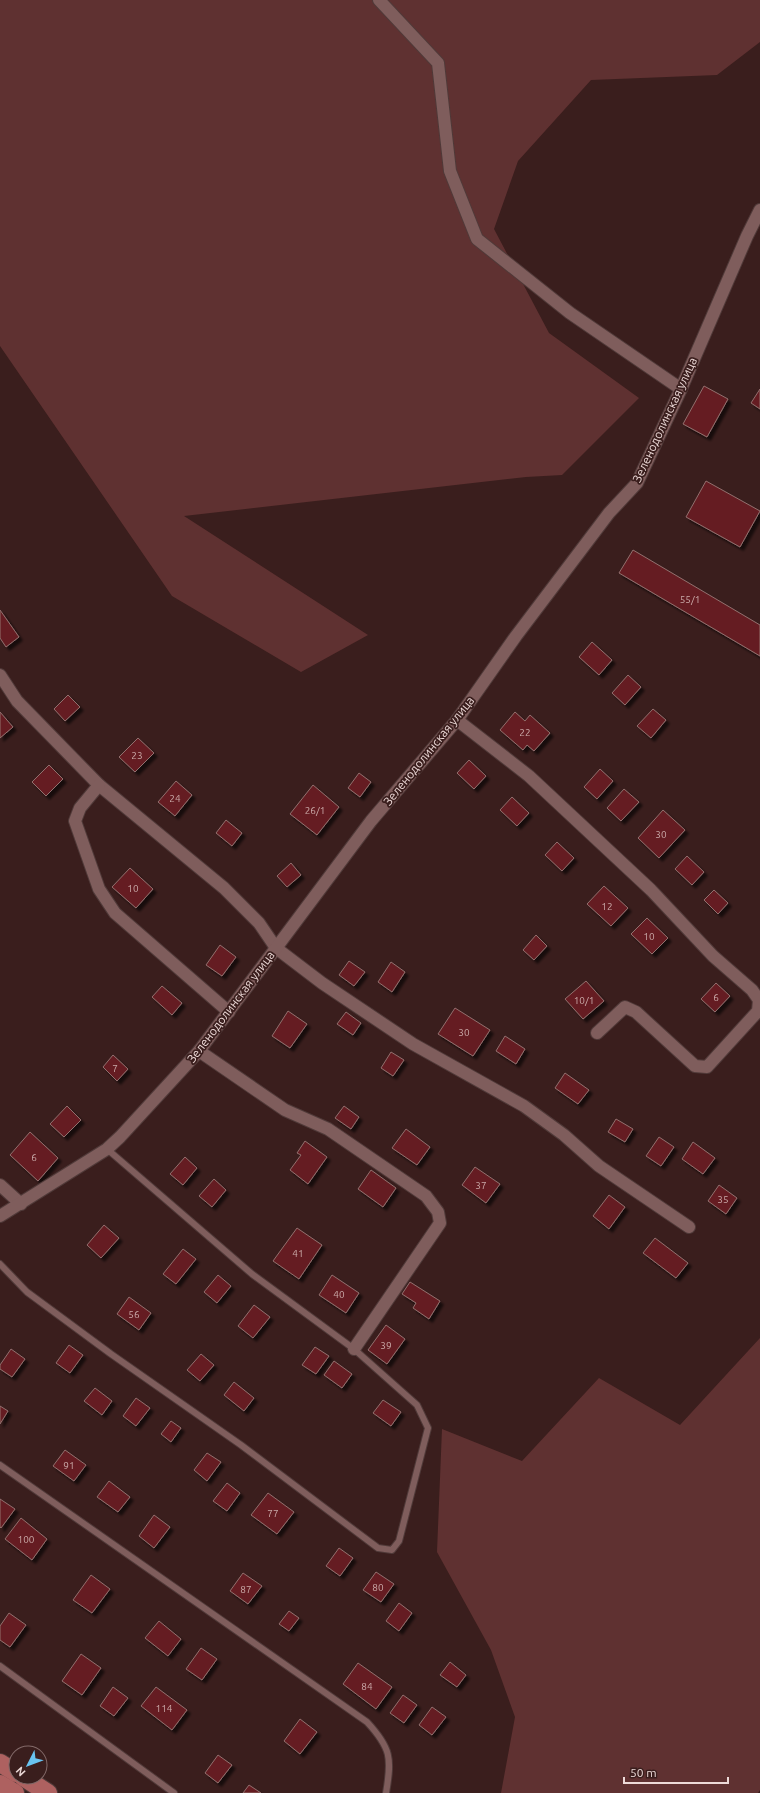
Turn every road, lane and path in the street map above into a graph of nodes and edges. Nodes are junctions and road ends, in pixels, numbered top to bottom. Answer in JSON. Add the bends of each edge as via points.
{"nodes":[{"id":1,"x":379,"y":0,"type":"edge"},
{"id":2,"x":760,"y":210,"type":"edge"},
{"id":3,"x":681,"y":389,"type":"junction"},
{"id":4,"x":0,"y":675,"type":"edge"},
{"id":5,"x":457,"y":720,"type":"junction"},
{"id":6,"x":99,"y":785,"type":"junction"},
{"id":7,"x":276,"y":948,"type":"junction"},
{"id":8,"x":229,"y":1012,"type":"junction"},
{"id":9,"x":597,"y":1033,"type":"dead end"},
{"id":10,"x":199,"y":1051,"type":"junction"},
{"id":11,"x":107,"y":1149,"type":"junction"},
{"id":12,"x":0,"y":1184,"type":"edge"},
{"id":13,"x":21,"y":1204,"type":"junction"},
{"id":14,"x":0,"y":1216,"type":"edge"},
{"id":15,"x":688,"y":1227,"type":"dead end"},
{"id":16,"x":0,"y":1264,"type":"edge"},
{"id":17,"x":354,"y":1348,"type":"junction"},
{"id":18,"x":0,"y":1464,"type":"edge"},
{"id":19,"x":0,"y":1666,"type":"edge"},
{"id":20,"x":0,"y":1784,"type":"edge"},
{"id":21,"x":36,"y":1785,"type":"edge"},
{"id":22,"x":15,"y":1793,"type":"edge"},
{"id":23,"x":48,"y":1793,"type":"edge"},
{"id":24,"x":174,"y":1793,"type":"edge"},
{"id":25,"x":386,"y":1793,"type":"edge"}],
"edges":[{"from":1,"to":3,"type":"street","via":[[438,63],[450,171],[477,239],[570,313]]},
{"from":2,"to":3,"type":"street","name":"Зеленодолинская улица"},
{"from":3,"to":5,"type":"street","name":"Зеленодолинская улица","via":[[637,483],[609,512]]},
{"from":4,"to":6,"type":"street","via":[[17,701]]},
{"from":5,"to":7,"type":"street","name":"Зеленодолинская улица","via":[[371,821]]},
{"from":5,"to":9,"type":"street","via":[[529,776],[651,890],[713,956],[752,990],[759,1000],[758,1011],[707,1067],[695,1066],[636,1012],[625,1008]]},
{"from":6,"to":7,"type":"street","via":[[224,888],[259,923]]},
{"from":6,"to":8,"type":"street","via":[[80,808],[75,821],[99,889],[115,913]]},
{"from":7,"to":8,"type":"street","name":"Зеленодолинская улица"},
{"from":7,"to":15,"type":"street","via":[[322,983],[413,1044],[524,1106],[564,1135],[599,1166]]},
{"from":8,"to":10,"type":"street","name":"Зеленодолинская улица"},
{"from":10,"to":11,"type":"street","name":"Зеленодолинская улица"},
{"from":10,"to":17,"type":"street","via":[[285,1110],[328,1129],[426,1196],[438,1212],[440,1223]]},
{"from":11,"to":13,"type":"street","name":"Зеленодолинская улица"},
{"from":11,"to":17,"type":"lane","via":[[252,1274]]},
{"from":12,"to":13,"type":"street"},
{"from":13,"to":14,"type":"street","name":"Зеленодолинская улица"},
{"from":16,"to":17,"type":"lane","via":[[27,1292],[111,1354],[241,1445],[378,1548],[392,1550],[399,1541],[428,1428],[417,1406]]},
{"from":18,"to":25,"type":"lane","via":[[367,1722],[388,1749],[389,1776]]},
{"from":19,"to":24,"type":"lane"},
{"from":20,"to":22,"type":"main road"},
{"from":21,"to":23,"type":"main road"}]}
